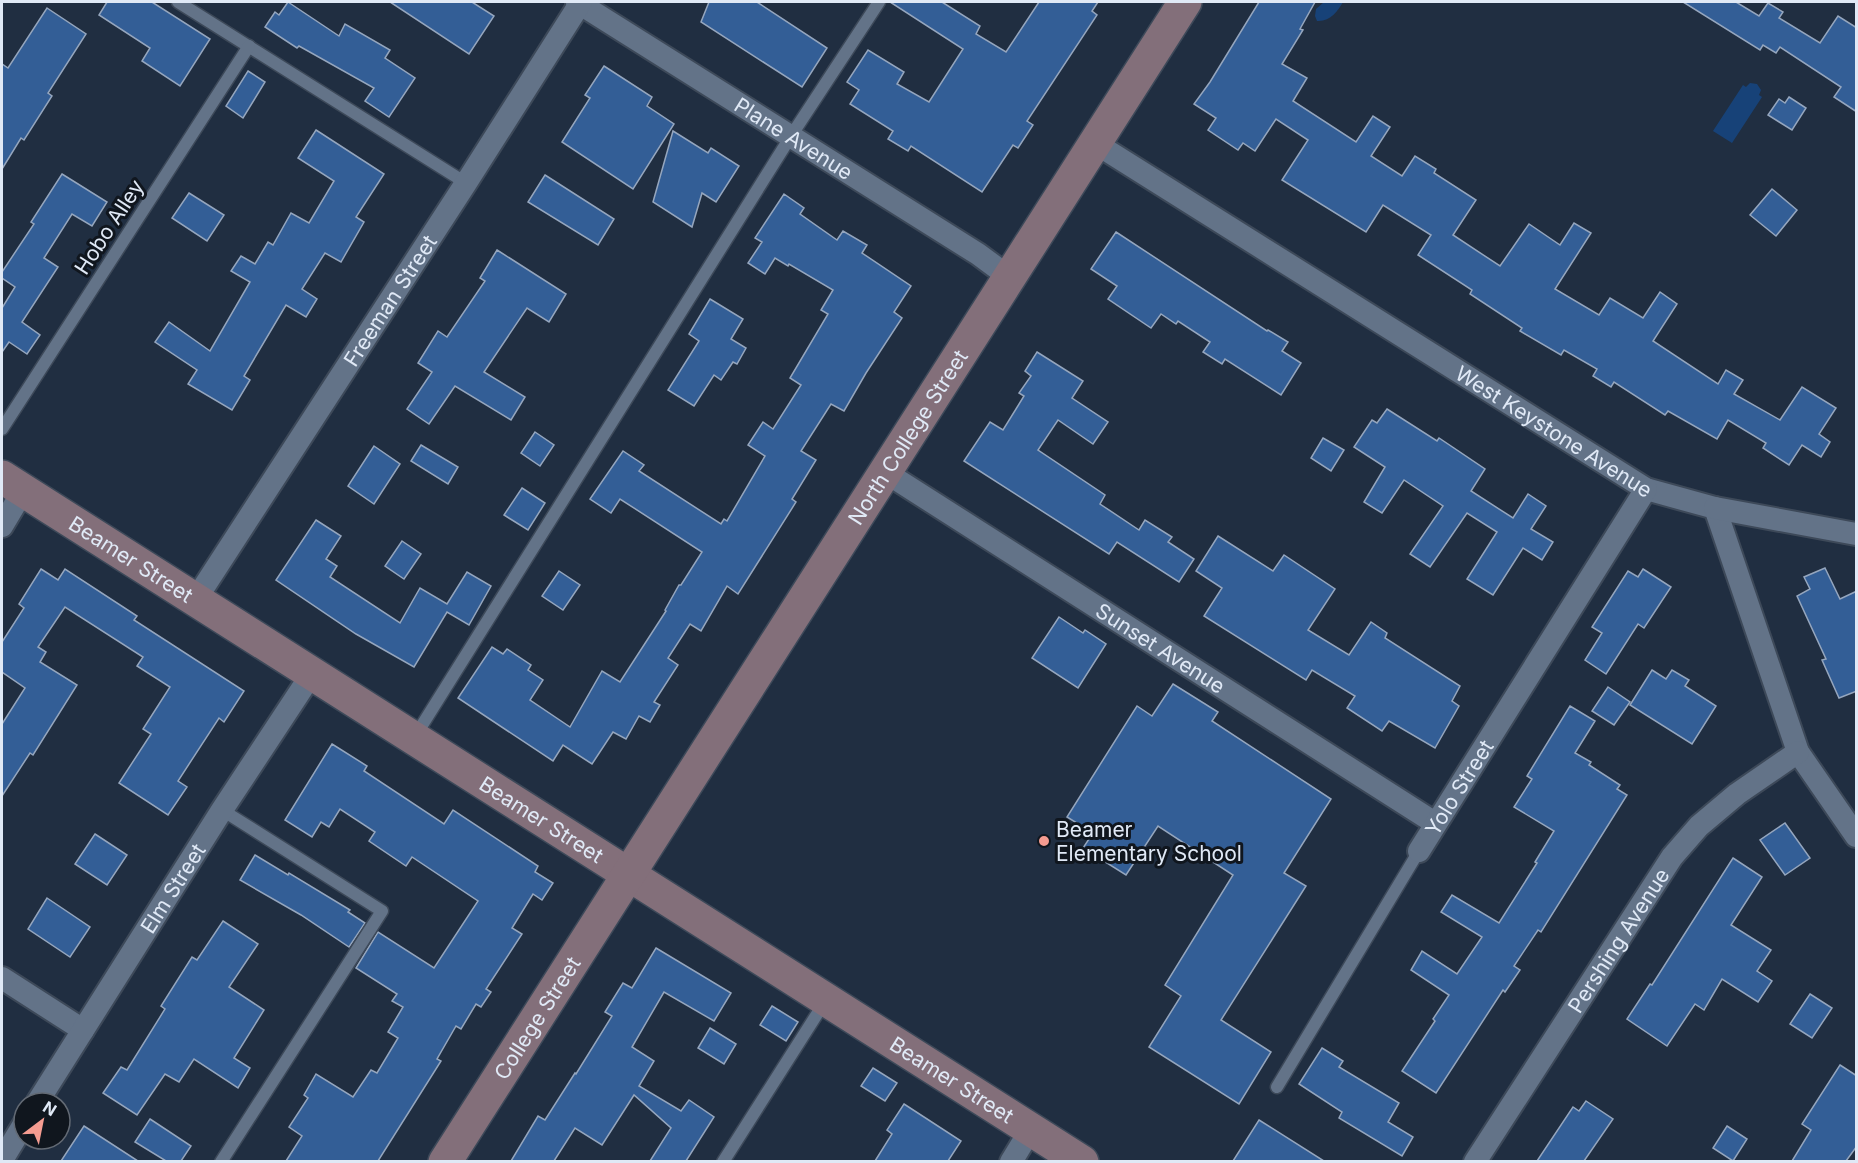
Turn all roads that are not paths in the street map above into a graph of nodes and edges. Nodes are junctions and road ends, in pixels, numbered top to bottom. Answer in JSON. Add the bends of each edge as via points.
{"nodes":[{"id":1,"x":178,"y":2,"type":"edge"},
{"id":2,"x":579,"y":2,"type":"edge"},
{"id":3,"x":879,"y":2,"type":"edge"},
{"id":4,"x":1185,"y":2,"type":"edge"},
{"id":5,"x":249,"y":46,"type":"junction"},
{"id":6,"x":791,"y":136,"type":"junction"},
{"id":7,"x":1095,"y":143,"type":"junction"},
{"id":8,"x":466,"y":183,"type":"junction"},
{"id":9,"x":1010,"y":277,"type":"junction"},
{"id":10,"x":2,"y":429,"type":"edge"},
{"id":11,"x":885,"y":472,"type":"junction"},
{"id":12,"x":12,"y":484,"type":"edge"},
{"id":13,"x":1646,"y":489,"type":"junction"},
{"id":14,"x":1715,"y":508,"type":"junction"},
{"id":15,"x":2,"y":526,"type":"edge"},
{"id":16,"x":1857,"y":534,"type":"edge"},
{"id":17,"x":196,"y":599,"type":"junction"},
{"id":18,"x":310,"y":675,"type":"junction"},
{"id":19,"x":413,"y":739,"type":"junction"},
{"id":20,"x":1798,"y":752,"type":"junction"},
{"id":21,"x":222,"y":810,"type":"junction"},
{"id":22,"x":1436,"y":823,"type":"junction"},
{"id":23,"x":1857,"y":836,"type":"edge"},
{"id":24,"x":1419,"y":851,"type":"joint"},
{"id":25,"x":628,"y":874,"type":"junction"},
{"id":26,"x":2,"y":978,"type":"edge"},
{"id":27,"x":826,"y":999,"type":"junction"},
{"id":28,"x":83,"y":1030,"type":"junction"},
{"id":29,"x":1277,"y":1087,"type":"dead end"},
{"id":30,"x":45,"y":1091,"type":"edge"},
{"id":31,"x":1031,"y":1129,"type":"junction"},
{"id":32,"x":12,"y":1144,"type":"edge"},
{"id":33,"x":2,"y":1160,"type":"edge"},
{"id":34,"x":221,"y":1161,"type":"edge"},
{"id":35,"x":445,"y":1161,"type":"edge"},
{"id":36,"x":723,"y":1161,"type":"edge"},
{"id":37,"x":1011,"y":1161,"type":"edge"},
{"id":38,"x":1082,"y":1161,"type":"edge"},
{"id":39,"x":1475,"y":1161,"type":"edge"}],
"edges":[{"from":1,"to":5,"type":"lane"},
{"from":2,"to":6,"type":"street","name":"Plane Avenue"},
{"from":2,"to":8,"type":"street","name":"Freeman Street"},
{"from":3,"to":6,"type":"lane"},
{"from":4,"to":7,"type":"street","name":"North College Street"},
{"from":5,"to":8,"type":"lane"},
{"from":5,"to":10,"type":"lane","name":"Hobo Alley"},
{"from":6,"to":9,"type":"street","name":"Plane Avenue"},
{"from":6,"to":19,"type":"lane"},
{"from":7,"to":9,"type":"street","name":"North College Street"},
{"from":7,"to":13,"type":"street","name":"West Keystone Avenue"},
{"from":8,"to":17,"type":"street","name":"Freeman Street"},
{"from":9,"to":11,"type":"street","name":"North College Street"},
{"from":11,"to":22,"type":"street","name":"Sunset Avenue"},
{"from":11,"to":25,"type":"street","name":"North College Street"},
{"from":12,"to":15,"type":"street"},
{"from":12,"to":17,"type":"street","name":"Beamer Street"},
{"from":13,"to":14,"type":"street","name":"West Keystone Avenue"},
{"from":13,"to":22,"type":"street","name":"Yolo Street"},
{"from":14,"to":16,"type":"street","name":"West Keystone Avenue"},
{"from":14,"to":20,"type":"street"},
{"from":17,"to":18,"type":"street","name":"Beamer Street"},
{"from":18,"to":19,"type":"street","name":"Beamer Street"},
{"from":18,"to":21,"type":"street","name":"Elm Street"},
{"from":19,"to":25,"type":"street","name":"Beamer Street"},
{"from":20,"to":23,"type":"street"},
{"from":20,"to":39,"type":"street","name":"Pershing Avenue","via":[[1737,794],[1699,826],[1671,857]]},
{"from":21,"to":28,"type":"street","name":"Elm Street"},
{"from":21,"to":34,"type":"lane","via":[[382,911]]},
{"from":22,"to":24,"type":"street","name":"Yolo Street"},
{"from":24,"to":29,"type":"lane","name":"Yolo Street"},
{"from":25,"to":27,"type":"street","name":"Beamer Street"},
{"from":25,"to":35,"type":"street","name":"College Street"},
{"from":26,"to":28,"type":"street"},
{"from":27,"to":31,"type":"street","name":"Beamer Street"},
{"from":27,"to":36,"type":"lane"},
{"from":28,"to":30,"type":"street","name":"Elm Street"},
{"from":31,"to":37,"type":"street"},
{"from":31,"to":38,"type":"street","name":"Beamer Street"},
{"from":32,"to":33,"type":"street"}]}
